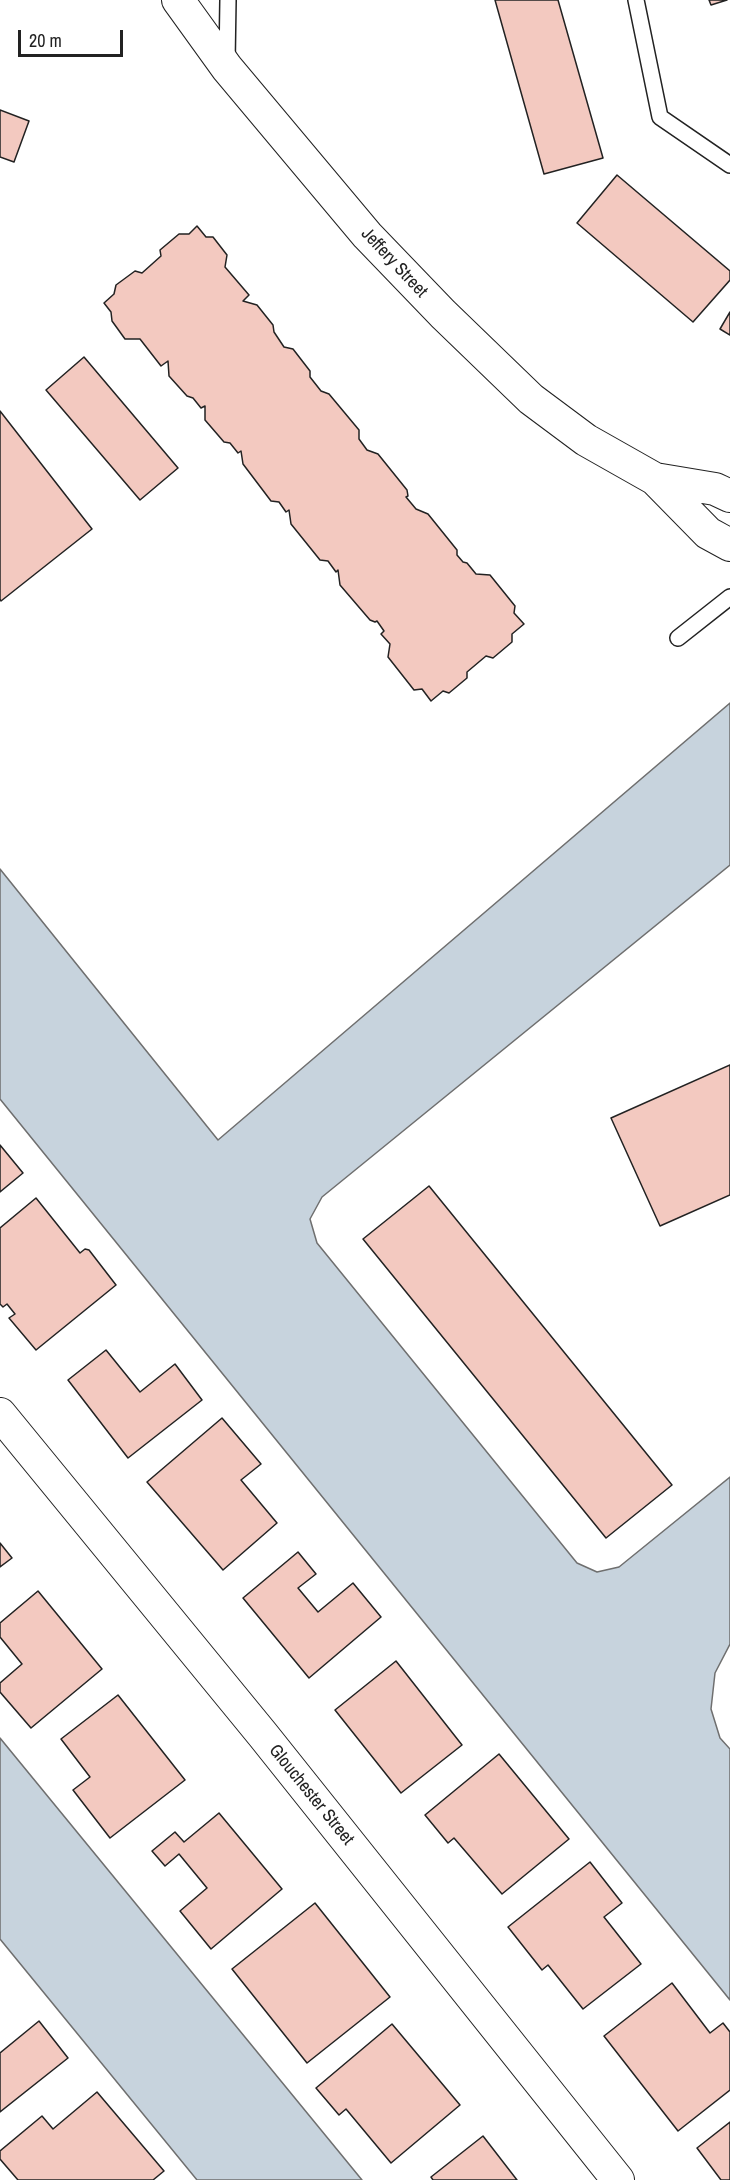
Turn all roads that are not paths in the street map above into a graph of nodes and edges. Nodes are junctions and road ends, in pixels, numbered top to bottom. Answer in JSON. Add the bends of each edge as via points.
{"nodes":[{"id":1,"x":178,"y":0,"type":"edge"},
{"id":2,"x":228,"y":0,"type":"edge"},
{"id":3,"x":636,"y":0,"type":"edge"},
{"id":4,"x":227,"y":68,"type":"junction"},
{"id":5,"x":730,"y":165,"type":"edge"},
{"id":6,"x":655,"y":479,"type":"junction"},
{"id":7,"x":730,"y":496,"type":"edge"},
{"id":8,"x":730,"y":545,"type":"edge"},
{"id":9,"x":730,"y":597,"type":"edge"},
{"id":10,"x":678,"y":638,"type":"dead end"},
{"id":11,"x":0,"y":1414,"type":"edge"},
{"id":12,"x":618,"y":2180,"type":"edge"}],
"edges":[{"from":1,"to":4,"type":"street","name":"Jeffery Street"},
{"from":2,"to":4,"type":"lane"},
{"from":3,"to":5,"type":"lane","via":[[660,117]]},
{"from":4,"to":6,"type":"street","name":"Jeffery Street","via":[[367,235],[531,399],[586,440]]},
{"from":6,"to":7,"type":"street","name":"Jeffery Street","via":[[714,489]]},
{"from":6,"to":8,"type":"street","name":"Jeffery Street","via":[[708,533]]},
{"from":9,"to":10,"type":"lane"},
{"from":11,"to":12,"type":"street","name":"Glouchester Street"}]}
